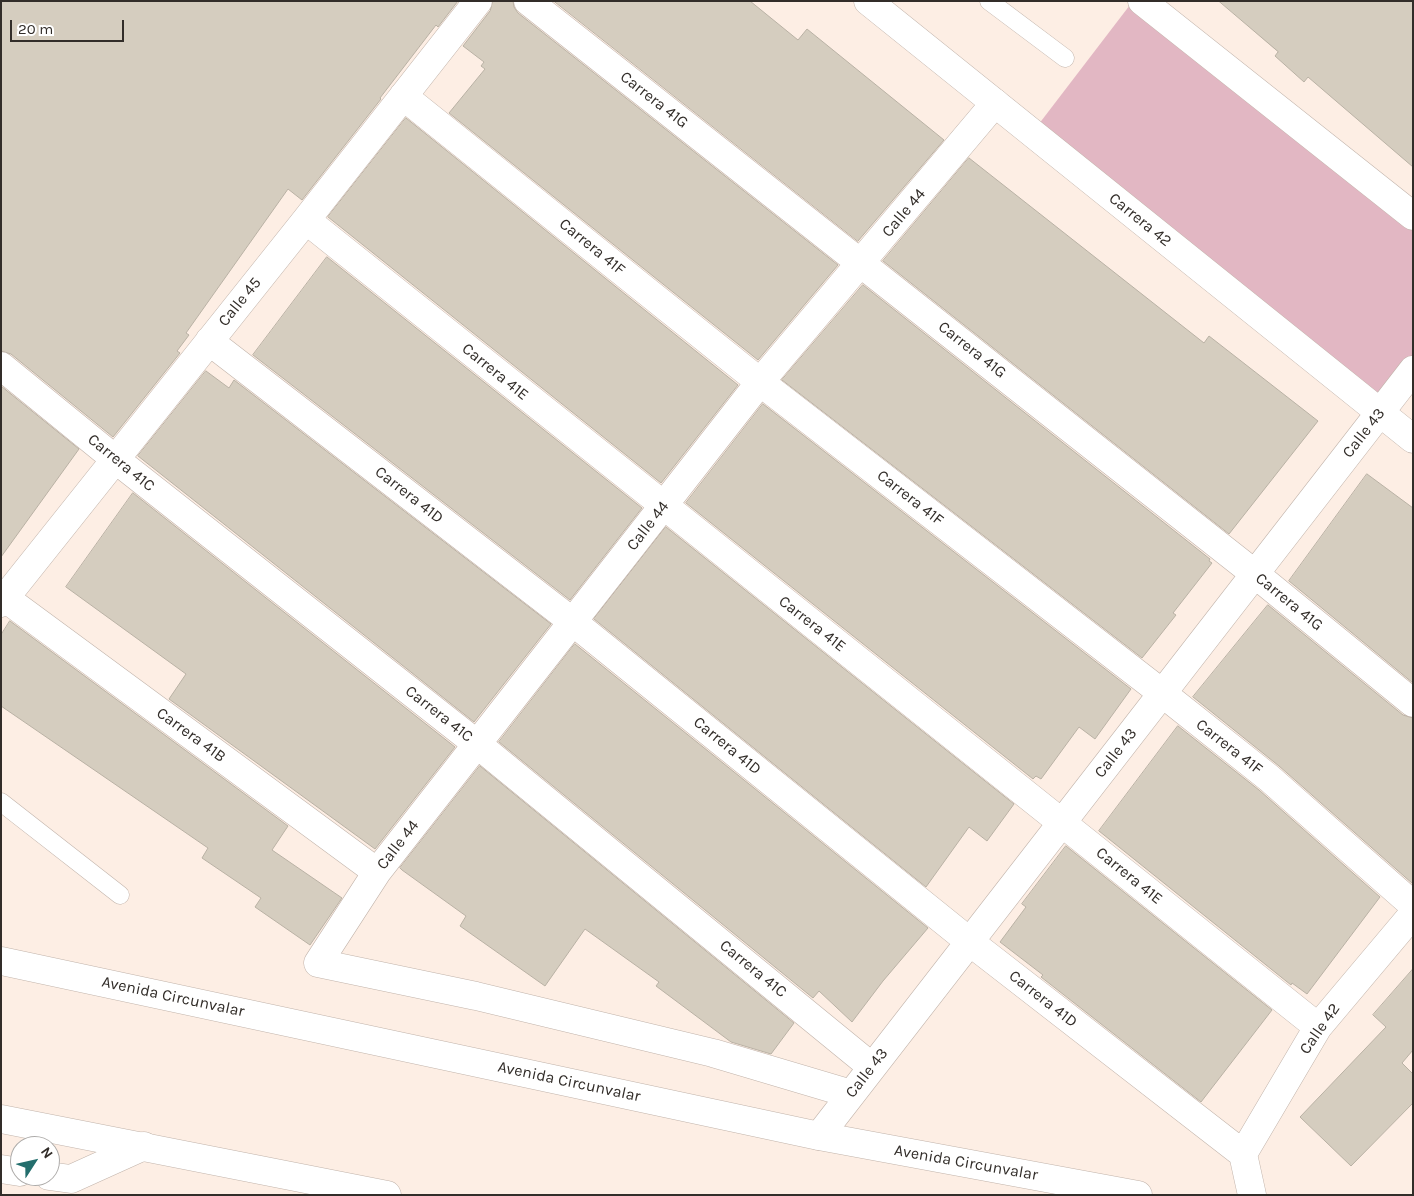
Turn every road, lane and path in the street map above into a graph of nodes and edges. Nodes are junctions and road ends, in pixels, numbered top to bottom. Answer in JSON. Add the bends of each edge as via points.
{"nodes":[{"id":1,"x":478,"y":1,"type":"edge"},
{"id":2,"x":528,"y":1,"type":"edge"},
{"id":3,"x":868,"y":1,"type":"edge"},
{"id":4,"x":989,"y":1,"type":"edge"},
{"id":5,"x":1142,"y":1,"type":"edge"},
{"id":6,"x":1065,"y":58,"type":"dead end"},
{"id":7,"x":403,"y":96,"type":"junction"},
{"id":8,"x":995,"y":103,"type":"junction"},
{"id":9,"x":1413,"y":216,"type":"edge"},
{"id":10,"x":306,"y":220,"type":"junction"},
{"id":11,"x":862,"y":263,"type":"junction"},
{"id":12,"x":208,"y":341,"type":"junction"},
{"id":13,"x":1,"y":366,"type":"edge"},
{"id":14,"x":1413,"y":370,"type":"edge"},
{"id":15,"x":760,"y":382,"type":"junction"},
{"id":16,"x":1380,"y":413,"type":"junction"},
{"id":17,"x":1413,"y":439,"type":"edge"},
{"id":18,"x":115,"y":459,"type":"junction"},
{"id":19,"x":663,"y":506,"type":"junction"},
{"id":20,"x":1255,"y":574,"type":"junction"},
{"id":21,"x":3,"y":600,"type":"edge"},
{"id":22,"x":573,"y":622,"type":"junction"},
{"id":23,"x":1162,"y":693,"type":"junction"},
{"id":24,"x":1413,"y":703,"type":"edge"},
{"id":25,"x":477,"y":744,"type":"junction"},
{"id":26,"x":1,"y":802,"type":"edge"},
{"id":27,"x":1063,"y":822,"type":"junction"},
{"id":28,"x":377,"y":872,"type":"junction"},
{"id":29,"x":120,"y":895,"type":"dead end"},
{"id":30,"x":1413,"y":905,"type":"edge"},
{"id":31,"x":1413,"y":914,"type":"edge"},
{"id":32,"x":970,"y":942,"type":"junction"},
{"id":33,"x":1,"y":961,"type":"edge"},
{"id":34,"x":1318,"y":1027,"type":"junction"},
{"id":35,"x":872,"y":1067,"type":"junction"},
{"id":36,"x":851,"y":1094,"type":"junction"},
{"id":37,"x":1,"y":1119,"type":"edge"},
{"id":38,"x":819,"y":1136,"type":"junction"},
{"id":39,"x":144,"y":1146,"type":"junction"},
{"id":40,"x":1243,"y":1154,"type":"junction"},
{"id":41,"x":60,"y":1177,"type":"edge"},
{"id":42,"x":388,"y":1195,"type":"edge"},
{"id":43,"x":1138,"y":1195,"type":"edge"},
{"id":44,"x":1252,"y":1195,"type":"edge"}],
"edges":[{"from":1,"to":7,"type":"main road","name":"Calle 45"},
{"from":2,"to":11,"type":"main road","name":"Carrera 41G"},
{"from":3,"to":8,"type":"main road","name":"Carrera 42"},
{"from":4,"to":6,"type":"lane"},
{"from":5,"to":9,"type":"main road"},
{"from":7,"to":10,"type":"main road","name":"Calle 45"},
{"from":7,"to":15,"type":"main road","name":"Carrera 41F"},
{"from":8,"to":11,"type":"main road","name":"Calle 44"},
{"from":8,"to":16,"type":"main road","name":"Carrera 42"},
{"from":10,"to":12,"type":"main road","name":"Calle 45"},
{"from":10,"to":19,"type":"main road","name":"Carrera 41E"},
{"from":11,"to":15,"type":"main road","name":"Calle 44"},
{"from":11,"to":20,"type":"main road","name":"Carrera 41G"},
{"from":12,"to":18,"type":"main road","name":"Calle 45"},
{"from":12,"to":22,"type":"main road","name":"Carrera 41D"},
{"from":13,"to":18,"type":"main road","name":"Carrera 41C"},
{"from":14,"to":16,"type":"main road","name":"Calle 43"},
{"from":15,"to":19,"type":"main road","name":"Calle 44"},
{"from":15,"to":23,"type":"main road","name":"Carrera 41F"},
{"from":16,"to":17,"type":"main road","name":"Carrera 42"},
{"from":16,"to":20,"type":"main road","name":"Calle 43"},
{"from":18,"to":21,"type":"main road","name":"Calle 45"},
{"from":18,"to":25,"type":"main road","name":"Carrera 41C"},
{"from":19,"to":22,"type":"main road","name":"Calle 44"},
{"from":19,"to":27,"type":"main road","name":"Carrera 41E"},
{"from":20,"to":23,"type":"main road","name":"Calle 43"},
{"from":20,"to":24,"type":"main road","name":"Carrera 41G"},
{"from":21,"to":28,"type":"main road","name":"Carrera 41B"},
{"from":22,"to":25,"type":"main road","name":"Calle 44"},
{"from":22,"to":32,"type":"main road","name":"Carrera 41D"},
{"from":23,"to":27,"type":"main road","name":"Calle 43"},
{"from":23,"to":30,"type":"main road","name":"Carrera 41F","via":[[1269,778]]},
{"from":25,"to":28,"type":"main road","name":"Calle 44"},
{"from":25,"to":35,"type":"main road","name":"Carrera 41C"},
{"from":26,"to":29,"type":"lane"},
{"from":27,"to":32,"type":"main road","name":"Calle 43"},
{"from":27,"to":34,"type":"main road","name":"Carrera 41E"},
{"from":28,"to":36,"type":"main road","name":"Calle 44","via":[[318,963],[476,996],[713,1053]]},
{"from":31,"to":34,"type":"main road","name":"Calle 42"},
{"from":32,"to":35,"type":"main road","name":"Calle 43"},
{"from":32,"to":40,"type":"main road","name":"Carrera 41D"},
{"from":33,"to":38,"type":"main road","name":"Avenida Circunvalar"},
{"from":34,"to":40,"type":"main road","name":"Calle 42"},
{"from":35,"to":36,"type":"main road","name":"Calle 43"},
{"from":36,"to":38,"type":"main road","name":"Calle 43"},
{"from":37,"to":39,"type":"main road"},
{"from":38,"to":43,"type":"main road","name":"Avenida Circunvalar"},
{"from":39,"to":41,"type":"main road","via":[[71,1179]]},
{"from":39,"to":42,"type":"main road"},
{"from":40,"to":44,"type":"main road"}]}
